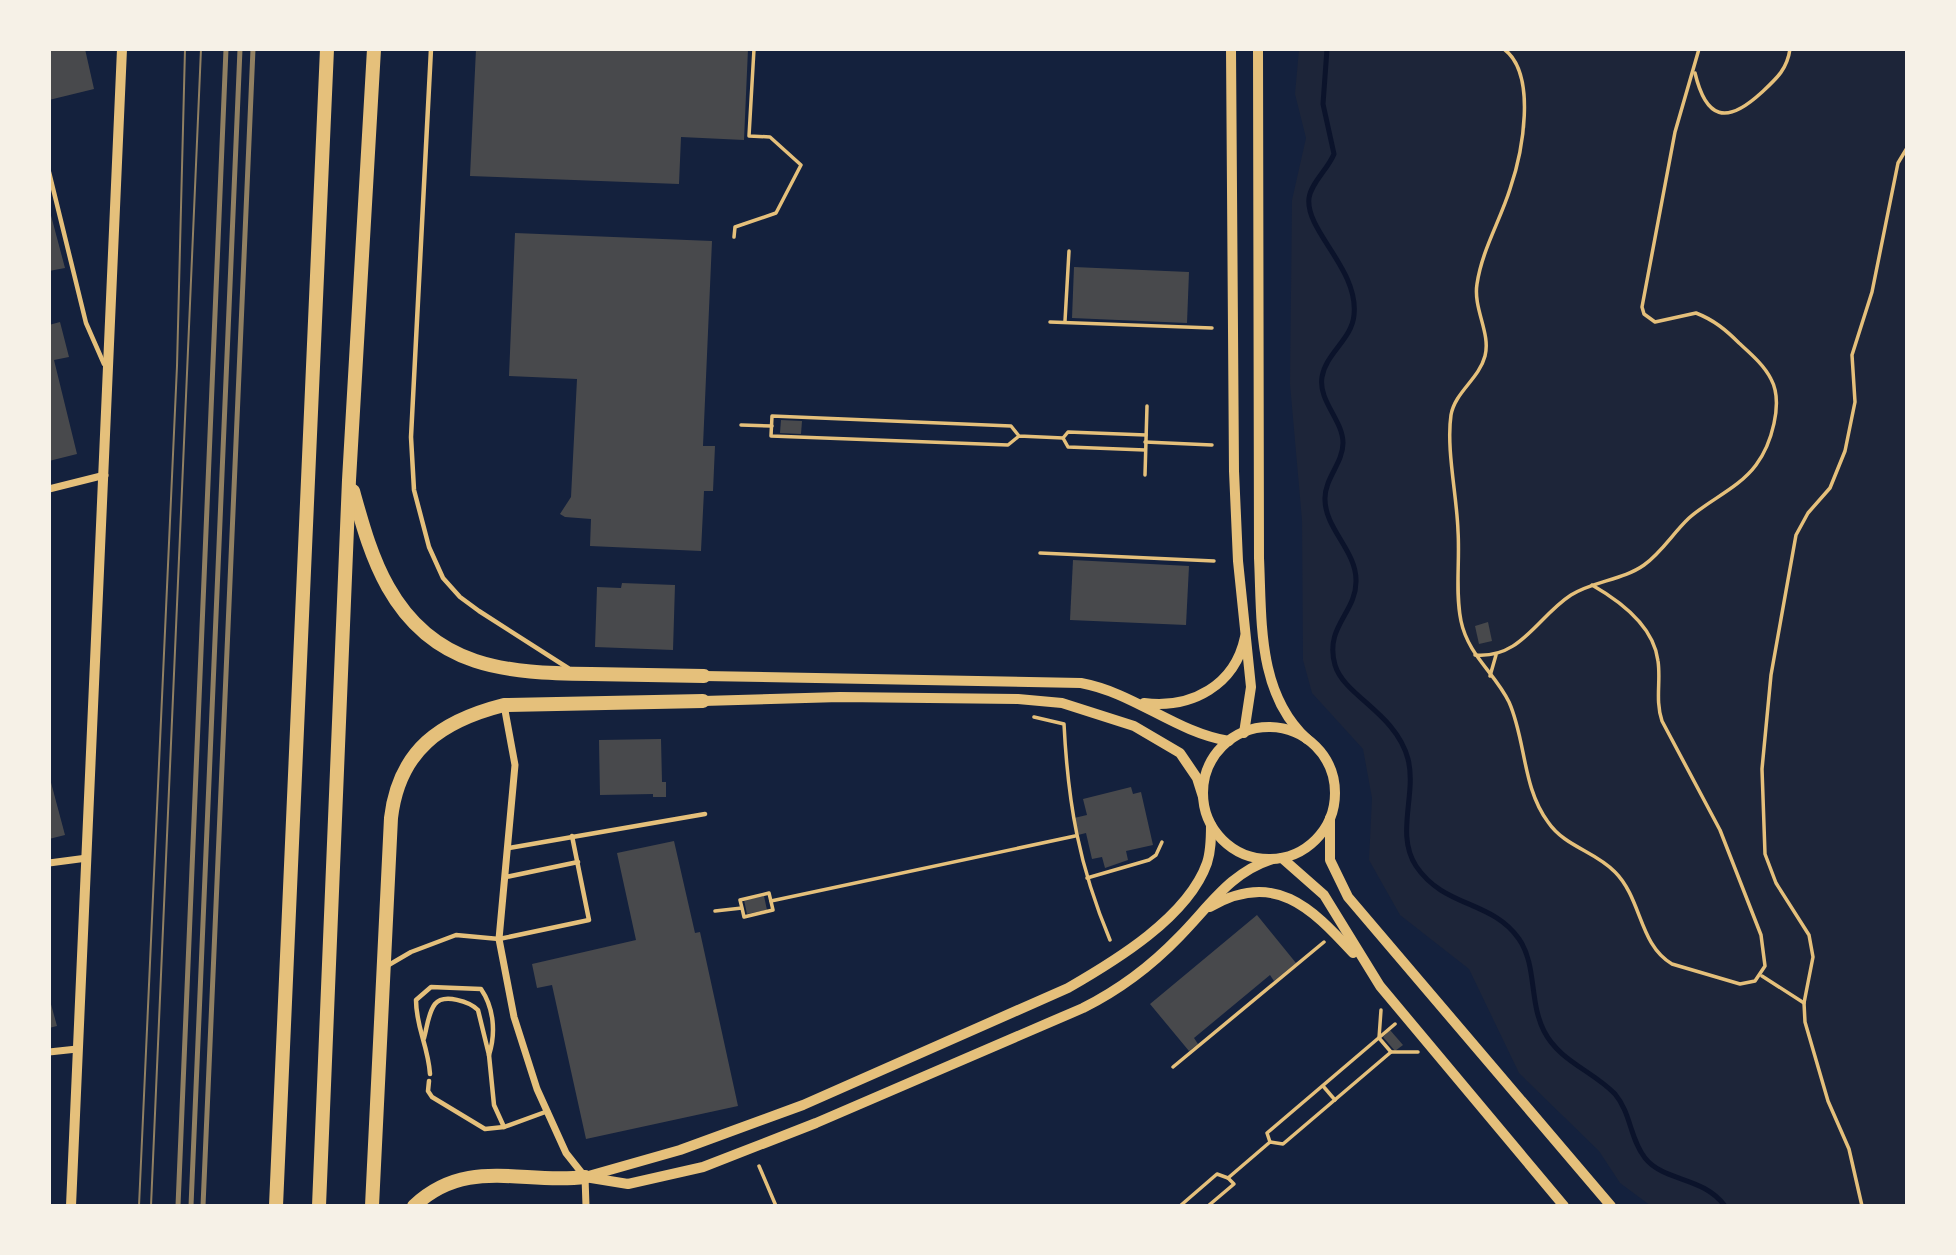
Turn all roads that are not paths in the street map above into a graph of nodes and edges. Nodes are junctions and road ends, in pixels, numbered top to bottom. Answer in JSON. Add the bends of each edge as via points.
{"nodes":[{"id":1,"x":122,"y":49,"type":"edge"},
{"id":2,"x":327,"y":49,"type":"edge"},
{"id":3,"x":374,"y":49,"type":"edge"},
{"id":4,"x":431,"y":49,"type":"edge"},
{"id":5,"x":1231,"y":49,"type":"edge"},
{"id":6,"x":1258,"y":49,"type":"edge"},
{"id":7,"x":49,"y":172,"type":"edge"},
{"id":8,"x":109,"y":371,"type":"junction"},
{"id":9,"x":105,"y":475,"type":"junction"},
{"id":10,"x":349,"y":480,"type":"junction"},
{"id":11,"x":49,"y":489,"type":"edge"},
{"id":12,"x":1246,"y":631,"type":"junction"},
{"id":13,"x":582,"y":674,"type":"junction"},
{"id":14,"x":704,"y":676,"type":"joint"},
{"id":15,"x":703,"y":701,"type":"joint"},
{"id":16,"x":1138,"y":702,"type":"junction"},
{"id":17,"x":504,"y":705,"type":"junction"},
{"id":18,"x":1244,"y":733,"type":"junction"},
{"id":19,"x":1307,"y":739,"type":"junction"},
{"id":20,"x":1229,"y":741,"type":"junction"},
{"id":21,"x":1203,"y":797,"type":"junction"},
{"id":22,"x":705,"y":814,"type":"dead end"},
{"id":23,"x":1330,"y":818,"type":"junction"},
{"id":24,"x":1212,"y":825,"type":"junction"},
{"id":25,"x":572,"y":836,"type":"junction"},
{"id":26,"x":509,"y":848,"type":"junction"},
{"id":27,"x":1277,"y":858,"type":"junction"},
{"id":28,"x":88,"y":859,"type":"junction"},
{"id":29,"x":578,"y":862,"type":"junction"},
{"id":30,"x":49,"y":863,"type":"edge"},
{"id":31,"x":506,"y":877,"type":"junction"},
{"id":32,"x":1200,"y":915,"type":"junction"},
{"id":33,"x":499,"y":939,"type":"junction"},
{"id":34,"x":383,"y":968,"type":"junction"},
{"id":35,"x":1367,"y":969,"type":"junction"},
{"id":36,"x":424,"y":1039,"type":"junction"},
{"id":37,"x":77,"y":1049,"type":"junction"},
{"id":38,"x":49,"y":1052,"type":"edge"},
{"id":39,"x":489,"y":1055,"type":"junction"},
{"id":40,"x":430,"y":1074,"type":"dead end"},
{"id":41,"x":429,"y":1081,"type":"dead end"},
{"id":42,"x":549,"y":1111,"type":"junction"},
{"id":43,"x":504,"y":1127,"type":"junction"},
{"id":44,"x":585,"y":1177,"type":"junction"},
{"id":45,"x":71,"y":1206,"type":"edge"},
{"id":46,"x":276,"y":1206,"type":"edge"},
{"id":47,"x":319,"y":1206,"type":"edge"},
{"id":48,"x":372,"y":1206,"type":"edge"},
{"id":49,"x":414,"y":1206,"type":"edge"},
{"id":50,"x":586,"y":1206,"type":"edge"},
{"id":51,"x":1564,"y":1206,"type":"edge"},
{"id":52,"x":1611,"y":1206,"type":"edge"}],
"edges":[{"from":1,"to":8,"type":"street"},
{"from":2,"to":46,"type":"highway"},
{"from":3,"to":10,"type":"highway"},
{"from":4,"to":13,"type":"lane","via":[[411,454],[414,490],[437,569],[460,597],[556,663]]},
{"from":5,"to":12,"type":"street","via":[[1234,471]]},
{"from":6,"to":19,"type":"street","via":[[1262,621],[1276,700]]},
{"from":7,"to":8,"type":"lane","via":[[86,323]]},
{"from":8,"to":9,"type":"street"},
{"from":9,"to":11,"type":"street"},
{"from":9,"to":28,"type":"street"},
{"from":10,"to":13,"type":"highway","via":[[387,585],[400,607],[430,637],[449,651],[493,668]]},
{"from":10,"to":47,"type":"highway"},
{"from":12,"to":16,"type":"street","via":[[1237,664],[1210,689],[1172,703]]},
{"from":12,"to":18,"type":"street","via":[[1251,687]]},
{"from":13,"to":14,"type":"highway"},
{"from":14,"to":16,"type":"street","via":[[1064,681],[1097,686]]},
{"from":15,"to":17,"type":"highway"},
{"from":15,"to":21,"type":"street","via":[[852,697],[1062,703],[1134,726],[1180,753]]},
{"from":16,"to":20,"type":"street","via":[[1184,728]]},
{"from":17,"to":26,"type":"street","via":[[515,765]]},
{"from":17,"to":34,"type":"highway","via":[[476,712],[439,732],[410,760],[396,788]]},
{"from":18,"to":19,"type":"street","via":[[1275,728]]},
{"from":18,"to":20,"type":"street"},
{"from":19,"to":23,"type":"street","via":[[1331,770],[1335,790]]},
{"from":20,"to":21,"type":"street","via":[[1209,766]]},
{"from":21,"to":24,"type":"street"},
{"from":22,"to":25,"type":"lane"},
{"from":23,"to":27,"type":"street","via":[[1312,843]]},
{"from":23,"to":52,"type":"street","via":[[1331,860],[1348,897]]},
{"from":24,"to":27,"type":"street","via":[[1239,852]]},
{"from":24,"to":44,"type":"street","via":[[1208,862],[1189,893],[1141,940],[1076,984],[803,1105],[680,1150]]},
{"from":25,"to":26,"type":"lane"},
{"from":25,"to":29,"type":"lane"},
{"from":26,"to":31,"type":"street"},
{"from":27,"to":32,"type":"street","via":[[1246,870]]},
{"from":27,"to":35,"type":"street","via":[[1324,895]]},
{"from":28,"to":30,"type":"street"},
{"from":28,"to":37,"type":"street"},
{"from":29,"to":31,"type":"lane"},
{"from":29,"to":33,"type":"lane","via":[[589,920]]},
{"from":31,"to":33,"type":"street"},
{"from":32,"to":35,"type":"street","via":[[1242,894],[1283,895],[1320,918]]},
{"from":32,"to":44,"type":"street","via":[[1158,956],[1104,997],[840,1112],[667,1177],[628,1184]]},
{"from":33,"to":34,"type":"lane","via":[[456,935]]},
{"from":33,"to":42,"type":"street","via":[[514,1017],[537,1089]]},
{"from":34,"to":48,"type":"highway"},
{"from":35,"to":51,"type":"street"},
{"from":36,"to":39,"type":"lane","via":[[435,1004],[457,1000],[478,1010]]},
{"from":36,"to":39,"type":"lane","via":[[416,1023],[416,1000],[423,992],[431,987],[481,989],[491,1004],[493,1043]]},
{"from":36,"to":40,"type":"lane"},
{"from":37,"to":38,"type":"street"},
{"from":37,"to":45,"type":"street"},
{"from":39,"to":43,"type":"lane","via":[[494,1105]]},
{"from":41,"to":43,"type":"lane","via":[[432,1097],[485,1129]]},
{"from":42,"to":43,"type":"lane"},
{"from":42,"to":44,"type":"street","via":[[566,1153]]},
{"from":44,"to":49,"type":"highway","via":[[554,1180],[520,1174],[478,1175],[437,1188]]},
{"from":44,"to":50,"type":"street"}]}
